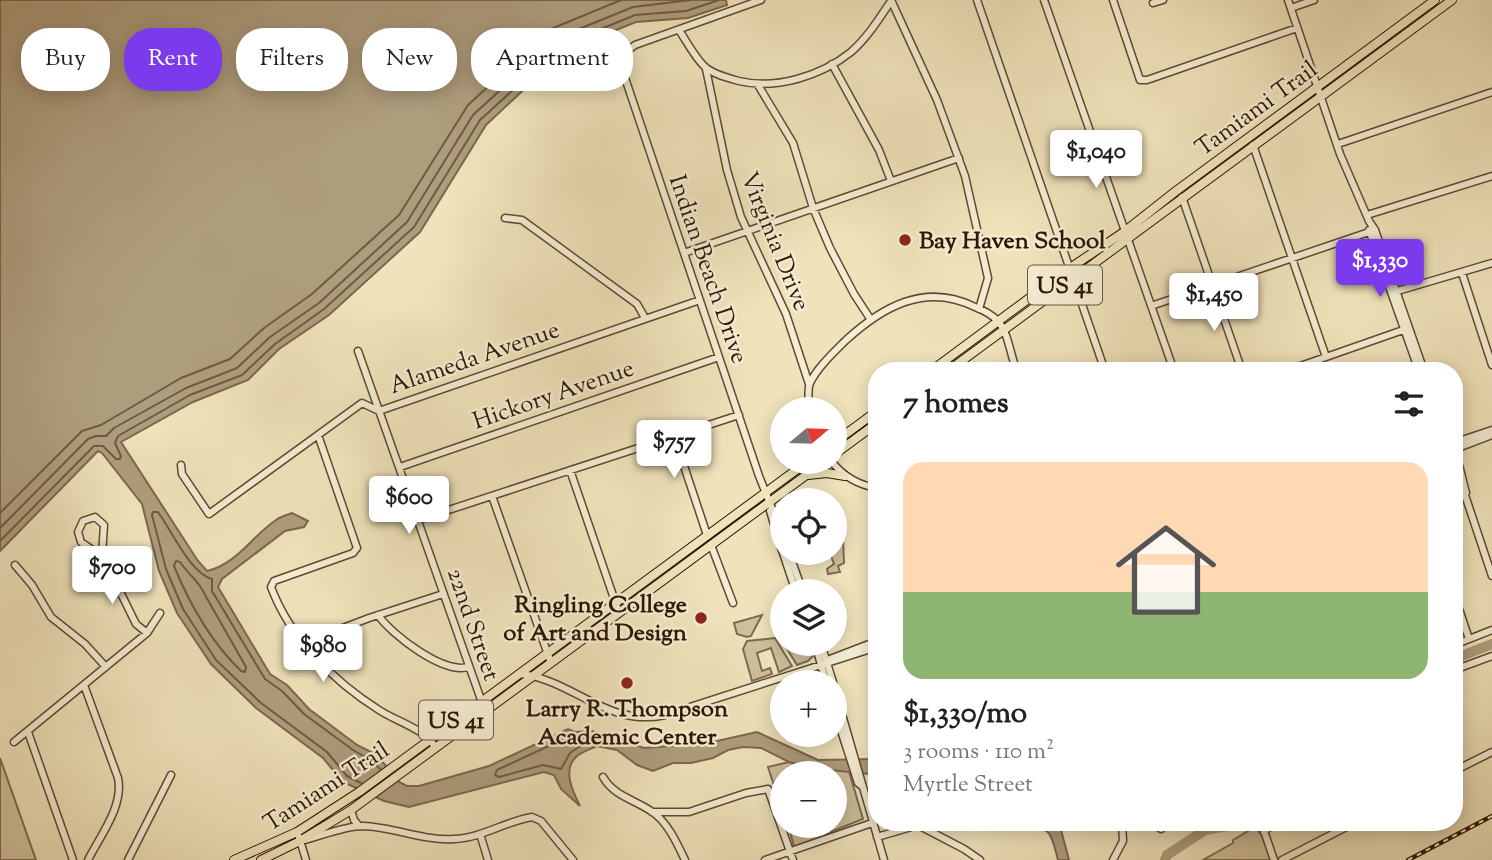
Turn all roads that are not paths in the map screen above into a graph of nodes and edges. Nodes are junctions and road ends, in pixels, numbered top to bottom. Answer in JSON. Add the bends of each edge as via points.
{"nodes":[{"id":1,"x":761,"y":0,"type":"edge"},
{"id":2,"x":891,"y":0,"type":"edge"},
{"id":3,"x":977,"y":0,"type":"edge"},
{"id":4,"x":1044,"y":0,"type":"edge"},
{"id":5,"x":1113,"y":0,"type":"edge"},
{"id":6,"x":1163,"y":0,"type":"edge"},
{"id":7,"x":1288,"y":0,"type":"edge"},
{"id":8,"x":1314,"y":0,"type":"edge"},
{"id":9,"x":1435,"y":0,"type":"edge"},
{"id":10,"x":1452,"y":0,"type":"edge"},
{"id":11,"x":1153,"y":3,"type":"dead end"},
{"id":12,"x":1291,"y":8,"type":"junction"},
{"id":13,"x":1297,"y":28,"type":"junction"},
{"id":14,"x":679,"y":30,"type":"junction"},
{"id":15,"x":832,"y":64,"type":"junction"},
{"id":16,"x":706,"y":69,"type":"junction"},
{"id":17,"x":758,"y":85,"type":"junction"},
{"id":18,"x":1318,"y":86,"type":"junction"},
{"id":19,"x":1492,"y":92,"type":"edge"},
{"id":20,"x":1321,"y":96,"type":"junction"},
{"id":21,"x":1250,"y":137,"type":"junction"},
{"id":22,"x":1338,"y":144,"type":"junction"},
{"id":23,"x":1253,"y":146,"type":"junction"},
{"id":24,"x":959,"y":158,"type":"junction"},
{"id":25,"x":1492,"y":176,"type":"edge"},
{"id":26,"x":891,"y":181,"type":"junction"},
{"id":27,"x":1179,"y":194,"type":"junction"},
{"id":28,"x":813,"y":208,"type":"junction"},
{"id":29,"x":505,"y":218,"type":"dead end"},
{"id":30,"x":1368,"y":218,"type":"junction"},
{"id":31,"x":747,"y":231,"type":"junction"},
{"id":32,"x":1372,"y":231,"type":"junction"},
{"id":33,"x":1125,"y":235,"type":"junction"},
{"id":34,"x":684,"y":253,"type":"junction"},
{"id":35,"x":1291,"y":258,"type":"junction"},
{"id":36,"x":1492,"y":263,"type":"edge"},
{"id":37,"x":1070,"y":268,"type":"junction"},
{"id":38,"x":1462,"y":273,"type":"junction"},
{"id":39,"x":1074,"y":278,"type":"junction"},
{"id":40,"x":1212,"y":285,"type":"junction"},
{"id":41,"x":1394,"y":292,"type":"junction"},
{"id":42,"x":700,"y":300,"type":"junction"},
{"id":43,"x":1151,"y":306,"type":"junction"},
{"id":44,"x":979,"y":309,"type":"junction"},
{"id":45,"x":645,"y":318,"type":"junction"},
{"id":46,"x":871,"y":320,"type":"junction"},
{"id":47,"x":998,"y":322,"type":"junction"},
{"id":48,"x":1407,"y":329,"type":"junction"},
{"id":49,"x":1003,"y":330,"type":"junction"},
{"id":50,"x":358,"y":351,"type":"dead end"},
{"id":51,"x":719,"y":357,"type":"junction"},
{"id":52,"x":1326,"y":357,"type":"junction"},
{"id":53,"x":943,"y":362,"type":"edge"},
{"id":54,"x":960,"y":362,"type":"edge"},
{"id":55,"x":1014,"y":362,"type":"edge"},
{"id":56,"x":1102,"y":362,"type":"edge"},
{"id":57,"x":1171,"y":362,"type":"edge"},
{"id":58,"x":1239,"y":362,"type":"edge"},
{"id":59,"x":1312,"y":362,"type":"edge"},
{"id":60,"x":1419,"y":362,"type":"edge"},
{"id":61,"x":1492,"y":365,"type":"edge"},
{"id":62,"x":809,"y":384,"type":"junction"},
{"id":63,"x":809,"y":397,"type":"edge"},
{"id":64,"x":379,"y":411,"type":"junction"},
{"id":65,"x":739,"y":415,"type":"junction"},
{"id":66,"x":868,"y":418,"type":"edge"},
{"id":67,"x":868,"y":430,"type":"edge"},
{"id":68,"x":1492,"y":432,"type":"edge"},
{"id":69,"x":847,"y":433,"type":"edge"},
{"id":70,"x":318,"y":435,"type":"junction"},
{"id":71,"x":674,"y":436,"type":"junction"},
{"id":72,"x":847,"y":445,"type":"edge"},
{"id":73,"x":1463,"y":445,"type":"edge"},
{"id":74,"x":181,"y":465,"type":"dead end"},
{"id":75,"x":400,"y":467,"type":"junction"},
{"id":76,"x":570,"y":470,"type":"junction"},
{"id":77,"x":790,"y":474,"type":"edge"},
{"id":78,"x":806,"y":475,"type":"joint"},
{"id":79,"x":1463,"y":475,"type":"edge"},
{"id":80,"x":845,"y":476,"type":"joint"},
{"id":81,"x":868,"y":485,"type":"edge"},
{"id":82,"x":1463,"y":491,"type":"edge"},
{"id":83,"x":765,"y":493,"type":"junction"},
{"id":84,"x":492,"y":496,"type":"junction"},
{"id":85,"x":1466,"y":498,"type":"junction"},
{"id":86,"x":769,"y":502,"type":"junction"},
{"id":87,"x":770,"y":509,"type":"edge"},
{"id":88,"x":418,"y":520,"type":"junction"},
{"id":89,"x":724,"y":523,"type":"junction"},
{"id":90,"x":707,"y":536,"type":"junction"},
{"id":91,"x":711,"y":545,"type":"junction"},
{"id":92,"x":95,"y":551,"type":"dead end"},
{"id":93,"x":695,"y":556,"type":"junction"},
{"id":94,"x":15,"y":565,"type":"dead end"},
{"id":95,"x":1492,"y":576,"type":"edge"},
{"id":96,"x":443,"y":593,"type":"junction"},
{"id":97,"x":615,"y":603,"type":"junction"},
{"id":98,"x":733,"y":603,"type":"dead end"},
{"id":99,"x":160,"y":612,"type":"dead end"},
{"id":100,"x":619,"y":613,"type":"junction"},
{"id":101,"x":378,"y":615,"type":"junction"},
{"id":102,"x":1463,"y":621,"type":"edge"},
{"id":103,"x":1492,"y":630,"type":"edge"},
{"id":104,"x":146,"y":633,"type":"junction"},
{"id":105,"x":1469,"y":639,"type":"junction"},
{"id":106,"x":1463,"y":641,"type":"edge"},
{"id":107,"x":304,"y":643,"type":"junction"},
{"id":108,"x":868,"y":644,"type":"edge"},
{"id":109,"x":868,"y":650,"type":"edge"},
{"id":110,"x":548,"y":653,"type":"junction"},
{"id":111,"x":821,"y":656,"type":"edge"},
{"id":112,"x":823,"y":656,"type":"edge"},
{"id":113,"x":1492,"y":656,"type":"edge"},
{"id":114,"x":551,"y":663,"type":"junction"},
{"id":115,"x":824,"y":663,"type":"junction"},
{"id":116,"x":106,"y":667,"type":"junction"},
{"id":117,"x":468,"y":667,"type":"junction"},
{"id":118,"x":1463,"y":667,"type":"edge"},
{"id":119,"x":824,"y":670,"type":"edge"},
{"id":120,"x":827,"y":670,"type":"edge"},
{"id":121,"x":519,"y":674,"type":"junction"},
{"id":122,"x":533,"y":676,"type":"junction"},
{"id":123,"x":550,"y":682,"type":"junction"},
{"id":124,"x":84,"y":685,"type":"junction"},
{"id":125,"x":520,"y":685,"type":"junction"},
{"id":126,"x":481,"y":702,"type":"junction"},
{"id":127,"x":485,"y":711,"type":"junction"},
{"id":128,"x":28,"y":732,"type":"junction"},
{"id":129,"x":847,"y":739,"type":"edge"},
{"id":130,"x":430,"y":740,"type":"junction"},
{"id":131,"x":14,"y":742,"type":"dead end"},
{"id":132,"x":436,"y":748,"type":"junction"},
{"id":133,"x":1492,"y":752,"type":"edge"},
{"id":134,"x":1463,"y":766,"type":"edge"},
{"id":135,"x":171,"y":775,"type":"dead end"},
{"id":136,"x":603,"y":777,"type":"dead end"},
{"id":137,"x":868,"y":809,"type":"edge"},
{"id":138,"x":351,"y":810,"type":"junction"},
{"id":139,"x":652,"y":811,"type":"junction"},
{"id":140,"x":868,"y":824,"type":"edge"},
{"id":141,"x":359,"y":826,"type":"junction"},
{"id":142,"x":875,"y":831,"type":"edge"},
{"id":143,"x":899,"y":831,"type":"edge"},
{"id":144,"x":930,"y":831,"type":"edge"},
{"id":145,"x":1122,"y":831,"type":"edge"},
{"id":146,"x":1338,"y":831,"type":"edge"},
{"id":147,"x":297,"y":832,"type":"junction"},
{"id":148,"x":1264,"y":832,"type":"edge"},
{"id":149,"x":480,"y":834,"type":"junction"},
{"id":150,"x":877,"y":838,"type":"junction"},
{"id":151,"x":300,"y":841,"type":"junction"},
{"id":152,"x":789,"y":851,"type":"junction"},
{"id":153,"x":254,"y":852,"type":"junction"},
{"id":154,"x":73,"y":860,"type":"edge"},
{"id":155,"x":88,"y":860,"type":"edge"},
{"id":156,"x":128,"y":860,"type":"edge"},
{"id":157,"x":233,"y":860,"type":"edge"},
{"id":158,"x":247,"y":860,"type":"edge"},
{"id":159,"x":261,"y":860,"type":"edge"},
{"id":160,"x":306,"y":860,"type":"edge"},
{"id":161,"x":488,"y":860,"type":"edge"},
{"id":162,"x":573,"y":860,"type":"edge"},
{"id":163,"x":685,"y":860,"type":"edge"},
{"id":164,"x":765,"y":860,"type":"edge"},
{"id":165,"x":793,"y":860,"type":"edge"},
{"id":166,"x":884,"y":860,"type":"edge"},
{"id":167,"x":979,"y":860,"type":"edge"},
{"id":168,"x":1113,"y":860,"type":"edge"},
{"id":169,"x":1274,"y":860,"type":"edge"},
{"id":170,"x":1282,"y":860,"type":"edge"}],
"edges":[{"from":1,"to":14,"type":"street"},
{"from":2,"to":15,"type":"street","via":[[863,39]]},
{"from":2,"to":24,"type":"street"},
{"from":3,"to":37,"type":"street"},
{"from":4,"to":33,"type":"street"},
{"from":5,"to":13,"type":"street","via":[[1140,80]]},
{"from":6,"to":11,"type":"street"},
{"from":7,"to":12,"type":"street"},
{"from":8,"to":12,"type":"street"},
{"from":9,"to":18,"type":"main road","name":"Tamiami Trail","number":"US 41"},
{"from":10,"to":20,"type":"main road","name":"Tamiami Trail","number":"US 41"},
{"from":12,"to":13,"type":"street"},
{"from":13,"to":18,"type":"street"},
{"from":14,"to":16,"type":"street"},
{"from":14,"to":34,"type":"street","name":"Indian Beach Drive","via":[[635,45],[623,57],[622,73]]},
{"from":15,"to":17,"type":"street","via":[[801,78]]},
{"from":15,"to":26,"type":"street"},
{"from":16,"to":17,"type":"street"},
{"from":16,"to":31,"type":"street","name":"Virginia Drive","via":[[727,170]]},
{"from":17,"to":28,"type":"street","via":[[793,143]]},
{"from":18,"to":20,"type":"street"},
{"from":18,"to":21,"type":"main road","name":"Tamiami Trail","number":"US 41"},
{"from":19,"to":22,"type":"street"},
{"from":20,"to":22,"type":"street"},
{"from":20,"to":23,"type":"main road","name":"Tamiami Trail","number":"US 41"},
{"from":21,"to":23,"type":"street"},
{"from":21,"to":27,"type":"main road","name":"Tamiami Trail","number":"US 41"},
{"from":22,"to":30,"type":"street"},
{"from":23,"to":27,"type":"main road","name":"Tamiami Trail","number":"US 41"},
{"from":23,"to":35,"type":"street"},
{"from":24,"to":26,"type":"street"},
{"from":24,"to":44,"type":"street","via":[[988,278]]},
{"from":25,"to":30,"type":"street"},
{"from":26,"to":28,"type":"street"},
{"from":27,"to":33,"type":"main road","name":"Tamiami Trail","number":"US 41"},
{"from":27,"to":40,"type":"street"},
{"from":28,"to":31,"type":"street"},
{"from":28,"to":46,"type":"street","via":[[838,266]]},
{"from":29,"to":45,"type":"street","via":[[522,219],[637,304]]},
{"from":30,"to":32,"type":"street"},
{"from":31,"to":34,"type":"street"},
{"from":31,"to":62,"type":"street","name":"Virginia Drive","via":[[786,314]]},
{"from":32,"to":35,"type":"street"},
{"from":32,"to":41,"type":"street"},
{"from":33,"to":37,"type":"main road","name":"Tamiami Trail","number":"US 41"},
{"from":33,"to":39,"type":"main road","name":"Tamiami Trail","number":"US 41"},
{"from":33,"to":43,"type":"street"},
{"from":34,"to":42,"type":"street","name":"Indian Beach Drive"},
{"from":35,"to":40,"type":"street"},
{"from":35,"to":52,"type":"street"},
{"from":36,"to":38,"type":"street"},
{"from":37,"to":39,"type":"street"},
{"from":37,"to":47,"type":"main road","name":"Tamiami Trail","number":"US 41"},
{"from":38,"to":41,"type":"street"},
{"from":38,"to":61,"type":"street"},
{"from":39,"to":49,"type":"main road","name":"Tamiami Trail","number":"US 41"},
{"from":39,"to":56,"type":"street"},
{"from":40,"to":43,"type":"street"},
{"from":40,"to":58,"type":"street"},
{"from":41,"to":48,"type":"street"},
{"from":42,"to":45,"type":"street","name":"Alameda Avenue"},
{"from":42,"to":51,"type":"street","name":"Indian Beach Drive"},
{"from":43,"to":57,"type":"street"},
{"from":44,"to":46,"type":"street","via":[[955,298],[931,296],[898,304]]},
{"from":44,"to":47,"type":"street"},
{"from":45,"to":64,"type":"street","name":"Alameda Avenue"},
{"from":46,"to":62,"type":"street","via":[[835,350]]},
{"from":47,"to":49,"type":"street"},
{"from":47,"to":53,"type":"main road","name":"Tamiami Trail","number":"US 41"},
{"from":48,"to":52,"type":"street"},
{"from":48,"to":60,"type":"street"},
{"from":49,"to":54,"type":"main road","name":"Tamiami Trail","number":"US 41"},
{"from":49,"to":55,"type":"street"},
{"from":50,"to":64,"type":"street","name":"22nd Street"},
{"from":51,"to":65,"type":"street","name":"Indian Beach Drive"},
{"from":51,"to":75,"type":"street","name":"Hickory Avenue"},
{"from":52,"to":59,"type":"street"},
{"from":62,"to":63,"type":"street","name":"Virginia Drive"},
{"from":64,"to":70,"type":"street","name":"Alameda Avenue","via":[[362,403]]},
{"from":64,"to":75,"type":"street","name":"22nd Street"},
{"from":65,"to":71,"type":"street"},
{"from":65,"to":83,"type":"street","name":"Indian Beach Drive"},
{"from":66,"to":69,"type":"main road"},
{"from":67,"to":72,"type":"main road"},
{"from":68,"to":73,"type":"street"},
{"from":70,"to":74,"type":"street","name":"Alameda Avenue","via":[[209,514]]},
{"from":70,"to":107,"type":"street","via":[[357,548],[272,583],[284,616]]},
{"from":71,"to":76,"type":"street"},
{"from":71,"to":90,"type":"street"},
{"from":75,"to":88,"type":"street","name":"22nd Street"},
{"from":76,"to":84,"type":"street"},
{"from":76,"to":97,"type":"street"},
{"from":77,"to":83,"type":"main road","name":"Tamiami Trail","number":"US 41"},
{"from":78,"to":80,"type":"main road"},
{"from":78,"to":86,"type":"main road","name":"Tamiami Trail","number":"US 41"},
{"from":79,"to":85,"type":"street"},
{"from":80,"to":81,"type":"street"},
{"from":82,"to":85,"type":"street"},
{"from":83,"to":86,"type":"street","name":"Indian Beach Drive"},
{"from":83,"to":89,"type":"main road","name":"Tamiami Trail","number":"US 41"},
{"from":84,"to":88,"type":"street"},
{"from":84,"to":110,"type":"street"},
{"from":85,"to":95,"type":"street"},
{"from":86,"to":87,"type":"street"},
{"from":86,"to":91,"type":"main road","name":"Tamiami Trail","number":"US 41"},
{"from":88,"to":96,"type":"street","name":"22nd Street"},
{"from":89,"to":90,"type":"main road","name":"Tamiami Trail","number":"US 41"},
{"from":89,"to":91,"type":"main road"},
{"from":90,"to":93,"type":"main road"},
{"from":90,"to":97,"type":"main road","name":"Tamiami Trail","number":"US 41"},
{"from":91,"to":93,"type":"main road","name":"Tamiami Trail","number":"US 41"},
{"from":91,"to":98,"type":"street"},
{"from":92,"to":104,"type":"street","via":[[78,537],[79,526],[89,518],[104,525],[102,555],[136,624]]},
{"from":93,"to":100,"type":"main road","name":"Tamiami Trail","number":"US 41"},
{"from":94,"to":116,"type":"street","via":[[51,617]]},
{"from":96,"to":101,"type":"street"},
{"from":96,"to":117,"type":"street","name":"22nd Street"},
{"from":97,"to":100,"type":"street"},
{"from":97,"to":110,"type":"main road","name":"Tamiami Trail","number":"US 41"},
{"from":99,"to":104,"type":"street"},
{"from":100,"to":114,"type":"main road","name":"Tamiami Trail","number":"US 41"},
{"from":101,"to":107,"type":"street"},
{"from":101,"to":117,"type":"street","via":[[387,627],[424,653],[458,669]]},
{"from":102,"to":105,"type":"street"},
{"from":103,"to":105,"type":"street"},
{"from":104,"to":116,"type":"street"},
{"from":105,"to":106,"type":"street"},
{"from":107,"to":130,"type":"street","via":[[362,699]]},
{"from":108,"to":115,"type":"street"},
{"from":109,"to":115,"type":"street"},
{"from":110,"to":114,"type":"street"},
{"from":110,"to":121,"type":"main road","name":"Tamiami Trail","number":"US 41"},
{"from":111,"to":115,"type":"street"},
{"from":112,"to":115,"type":"street"},
{"from":113,"to":118,"type":"street"},
{"from":114,"to":122,"type":"main road","name":"Tamiami Trail","number":"US 41"},
{"from":115,"to":119,"type":"street"},
{"from":115,"to":120,"type":"street"},
{"from":115,"to":123,"type":"street","via":[[645,718],[607,711]]},
{"from":116,"to":124,"type":"street"},
{"from":117,"to":126,"type":"street","name":"22nd Street"},
{"from":121,"to":122,"type":"street"},
{"from":121,"to":126,"type":"main road","name":"Tamiami Trail","number":"US 41"},
{"from":122,"to":123,"type":"street"},
{"from":122,"to":125,"type":"main road","name":"Tamiami Trail","number":"US 41"},
{"from":123,"to":125,"type":"street"},
{"from":124,"to":128,"type":"street"},
{"from":124,"to":155,"type":"street","via":[[120,789]]},
{"from":125,"to":127,"type":"main road","name":"Tamiami Trail","number":"US 41"},
{"from":126,"to":127,"type":"street","name":"22nd Street"},
{"from":126,"to":130,"type":"main road","name":"Tamiami Trail","number":"US 41"},
{"from":127,"to":132,"type":"main road","name":"Tamiami Trail","number":"US 41"},
{"from":128,"to":131,"type":"street"},
{"from":128,"to":154,"type":"street"},
{"from":129,"to":137,"type":"street"},
{"from":130,"to":132,"type":"street"},
{"from":130,"to":147,"type":"main road","name":"Tamiami Trail","number":"US 41"},
{"from":132,"to":138,"type":"main road","name":"Tamiami Trail","number":"US 41"},
{"from":133,"to":134,"type":"street"},
{"from":135,"to":156,"type":"street"},
{"from":136,"to":139,"type":"street","via":[[612,790]]},
{"from":138,"to":141,"type":"street"},
{"from":138,"to":151,"type":"main road","name":"Tamiami Trail","number":"US 41"},
{"from":139,"to":152,"type":"street","via":[[689,812],[768,789]]},
{"from":139,"to":163,"type":"street"},
{"from":140,"to":152,"type":"street"},
{"from":141,"to":149,"type":"street","via":[[440,839]]},
{"from":141,"to":151,"type":"street"},
{"from":142,"to":150,"type":"street"},
{"from":143,"to":150,"type":"street"},
{"from":144,"to":167,"type":"street"},
{"from":145,"to":168,"type":"street","via":[[1123,841]]},
{"from":146,"to":170,"type":"street"},
{"from":147,"to":151,"type":"street"},
{"from":147,"to":153,"type":"main road","name":"Tamiami Trail","number":"US 41"},
{"from":148,"to":169,"type":"street"},
{"from":149,"to":161,"type":"street"},
{"from":149,"to":162,"type":"street","via":[[536,818]]},
{"from":150,"to":166,"type":"street"},
{"from":151,"to":159,"type":"main road","name":"Tamiami Trail","number":"US 41"},
{"from":151,"to":160,"type":"street"},
{"from":152,"to":164,"type":"street"},
{"from":152,"to":165,"type":"street"},
{"from":153,"to":157,"type":"main road","name":"Tamiami Trail","number":"US 41"},
{"from":153,"to":158,"type":"main road"}]}
